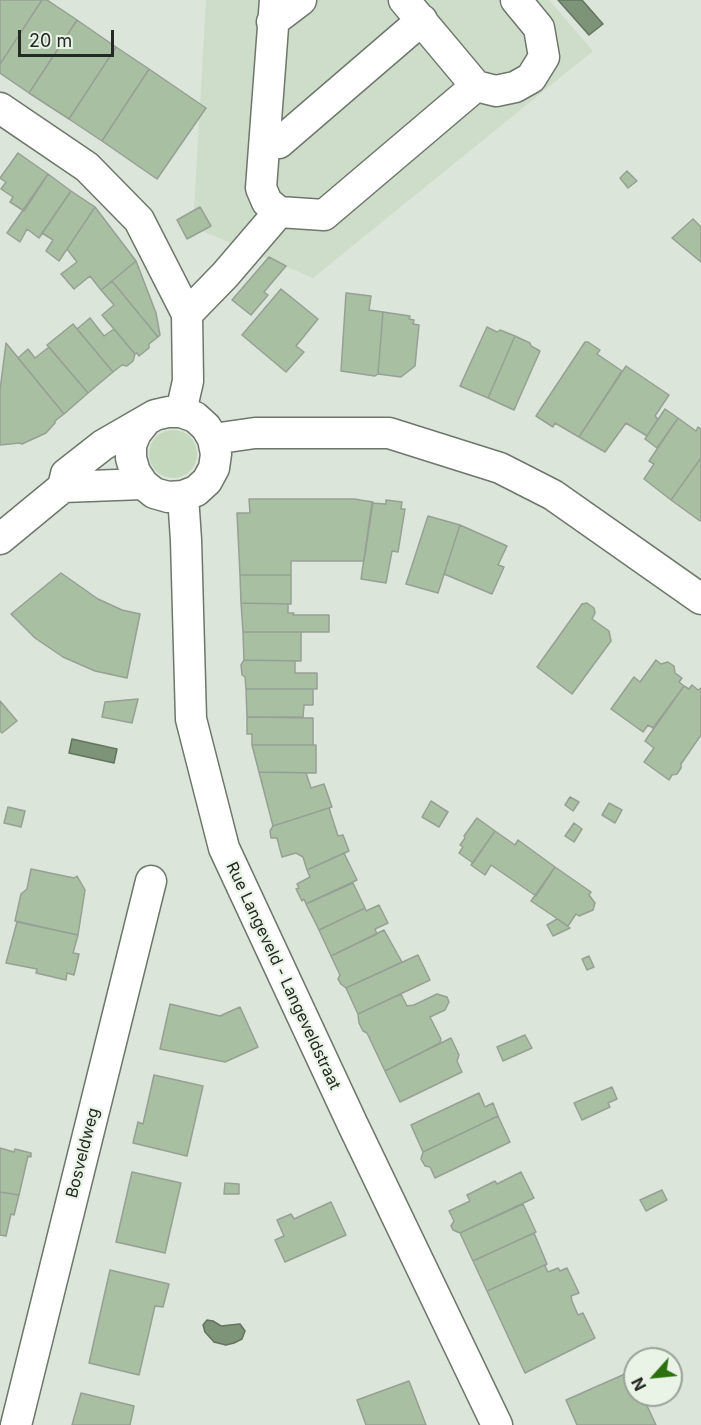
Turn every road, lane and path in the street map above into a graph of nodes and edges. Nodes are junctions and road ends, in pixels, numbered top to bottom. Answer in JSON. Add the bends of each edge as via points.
{"nodes":[{"id":1,"x":301,"y":0,"type":"edge"},
{"id":2,"x":516,"y":0,"type":"edge"},
{"id":3,"x":413,"y":10,"type":"edge"},
{"id":4,"x":273,"y":11,"type":"edge"},
{"id":5,"x":476,"y":86,"type":"junction"},
{"id":6,"x":0,"y":108,"type":"edge"},
{"id":7,"x":265,"y":142,"type":"junction"},
{"id":8,"x":279,"y":212,"type":"junction"},
{"id":9,"x":187,"y":314,"type":"junction"},
{"id":10,"x":181,"y":412,"type":"junction"},
{"id":11,"x":144,"y":423,"type":"junction"},
{"id":12,"x":213,"y":439,"type":"junction"},
{"id":13,"x":143,"y":484,"type":"junction"},
{"id":14,"x":63,"y":487,"type":"junction"},
{"id":15,"x":183,"y":496,"type":"junction"},
{"id":16,"x":0,"y":539,"type":"edge"},
{"id":17,"x":701,"y":599,"type":"edge"},
{"id":18,"x":151,"y":881,"type":"dead end"},
{"id":19,"x":16,"y":1425,"type":"edge"},
{"id":20,"x":497,"y":1425,"type":"edge"}],
"edges":[{"from":1,"to":4,"type":"street"},
{"from":2,"to":5,"type":"street","via":[[539,28],[544,57],[531,78],[516,87],[496,91]]},
{"from":3,"to":5,"type":"street"},
{"from":3,"to":7,"type":"street","via":[[279,142]]},
{"from":4,"to":7,"type":"street"},
{"from":5,"to":8,"type":"street","via":[[324,215]]},
{"from":6,"to":9,"type":"street","via":[[87,168],[139,220]]},
{"from":7,"to":8,"type":"street","via":[[261,188],[267,202]]},
{"from":8,"to":9,"type":"street"},
{"from":9,"to":10,"type":"street","via":[[188,381]]},
{"from":10,"to":11,"type":"street","via":[[168,412]]},
{"from":10,"to":12,"type":"street","via":[[195,417]]},
{"from":11,"to":13,"type":"street","via":[[131,445],[135,472]]},
{"from":11,"to":14,"type":"street","via":[[93,452],[66,474]]},
{"from":12,"to":15,"type":"street","via":[[214,468],[196,491]]},
{"from":12,"to":17,"type":"street","via":[[255,433],[389,434],[500,468],[553,495]]},
{"from":13,"to":14,"type":"street"},
{"from":13,"to":15,"type":"street","via":[[154,493]]},
{"from":14,"to":16,"type":"street"},
{"from":15,"to":20,"type":"street","name":"Rue Langeveld - Langeveldstraat","via":[[192,718],[224,848]]},
{"from":18,"to":19,"type":"street","name":"Bosveldweg"}]}
